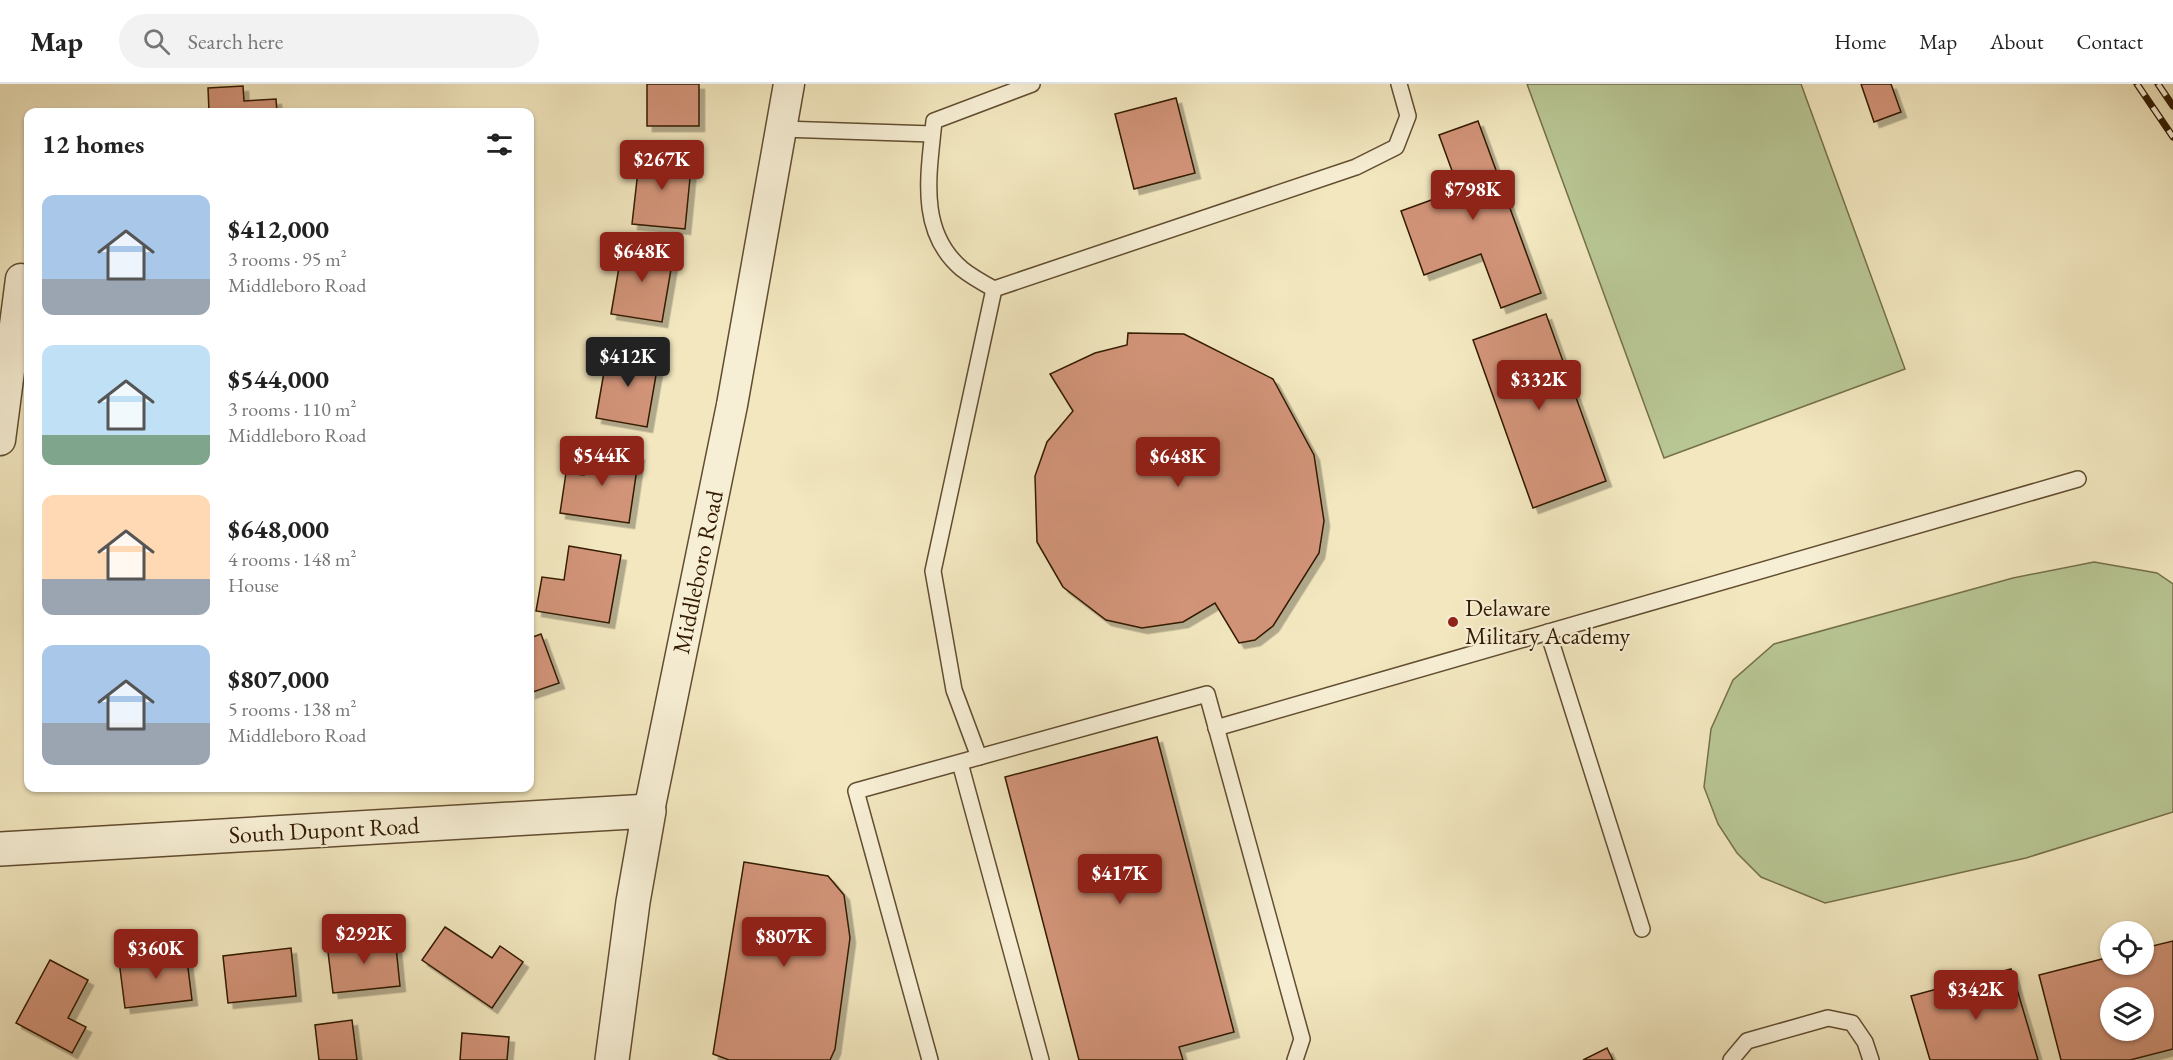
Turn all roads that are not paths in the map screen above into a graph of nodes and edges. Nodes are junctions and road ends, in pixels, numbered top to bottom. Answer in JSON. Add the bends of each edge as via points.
{"nodes":[{"id":1,"x":789,"y":84,"type":"edge"},
{"id":2,"x":1032,"y":84,"type":"edge"},
{"id":3,"x":1400,"y":84,"type":"edge"},
{"id":4,"x":782,"y":129,"type":"junction"},
{"id":5,"x":932,"y":134,"type":"junction"},
{"id":6,"x":17,"y":279,"type":"edge"},
{"id":7,"x":994,"y":289,"type":"junction"},
{"id":8,"x":0,"y":440,"type":"edge"},
{"id":9,"x":2078,"y":479,"type":"dead end"},
{"id":10,"x":1548,"y":632,"type":"junction"},
{"id":11,"x":1216,"y":728,"type":"junction"},
{"id":12,"x":980,"y":757,"type":"junction"},
{"id":13,"x":960,"y":763,"type":"junction"},
{"id":14,"x":648,"y":811,"type":"junction"},
{"id":15,"x":0,"y":849,"type":"edge"},
{"id":16,"x":1642,"y":928,"type":"dead end"},
{"id":17,"x":612,"y":1060,"type":"edge"},
{"id":18,"x":930,"y":1060,"type":"edge"},
{"id":19,"x":1041,"y":1060,"type":"edge"},
{"id":20,"x":1295,"y":1060,"type":"edge"},
{"id":21,"x":1731,"y":1060,"type":"edge"},
{"id":22,"x":1870,"y":1060,"type":"edge"}],
"edges":[{"from":1,"to":4,"type":"street","name":"Middleboro Road"},
{"from":2,"to":5,"type":"lane","via":[[933,121]]},
{"from":3,"to":7,"type":"lane","via":[[1408,116],[1396,147],[1356,167]]},
{"from":4,"to":5,"type":"lane"},
{"from":4,"to":14,"type":"street","name":"Middleboro Road","via":[[732,405]]},
{"from":5,"to":7,"type":"lane","via":[[928,190],[934,234],[961,268]]},
{"from":6,"to":8,"type":"street"},
{"from":7,"to":12,"type":"lane","via":[[933,571],[954,690]]},
{"from":9,"to":10,"type":"lane"},
{"from":10,"to":11,"type":"lane"},
{"from":10,"to":16,"type":"lane"},
{"from":11,"to":12,"type":"lane","via":[[1207,694]]},
{"from":11,"to":20,"type":"lane","via":[[1302,1039]]},
{"from":12,"to":13,"type":"lane"},
{"from":13,"to":18,"type":"lane","via":[[856,791]]},
{"from":13,"to":19,"type":"lane"},
{"from":14,"to":15,"type":"street","name":"South Dupont Road"},
{"from":14,"to":17,"type":"street","name":"Middleboro Road"},
{"from":21,"to":22,"type":"lane","via":[[1746,1041],[1828,1018],[1852,1023],[1865,1042]]}]}
